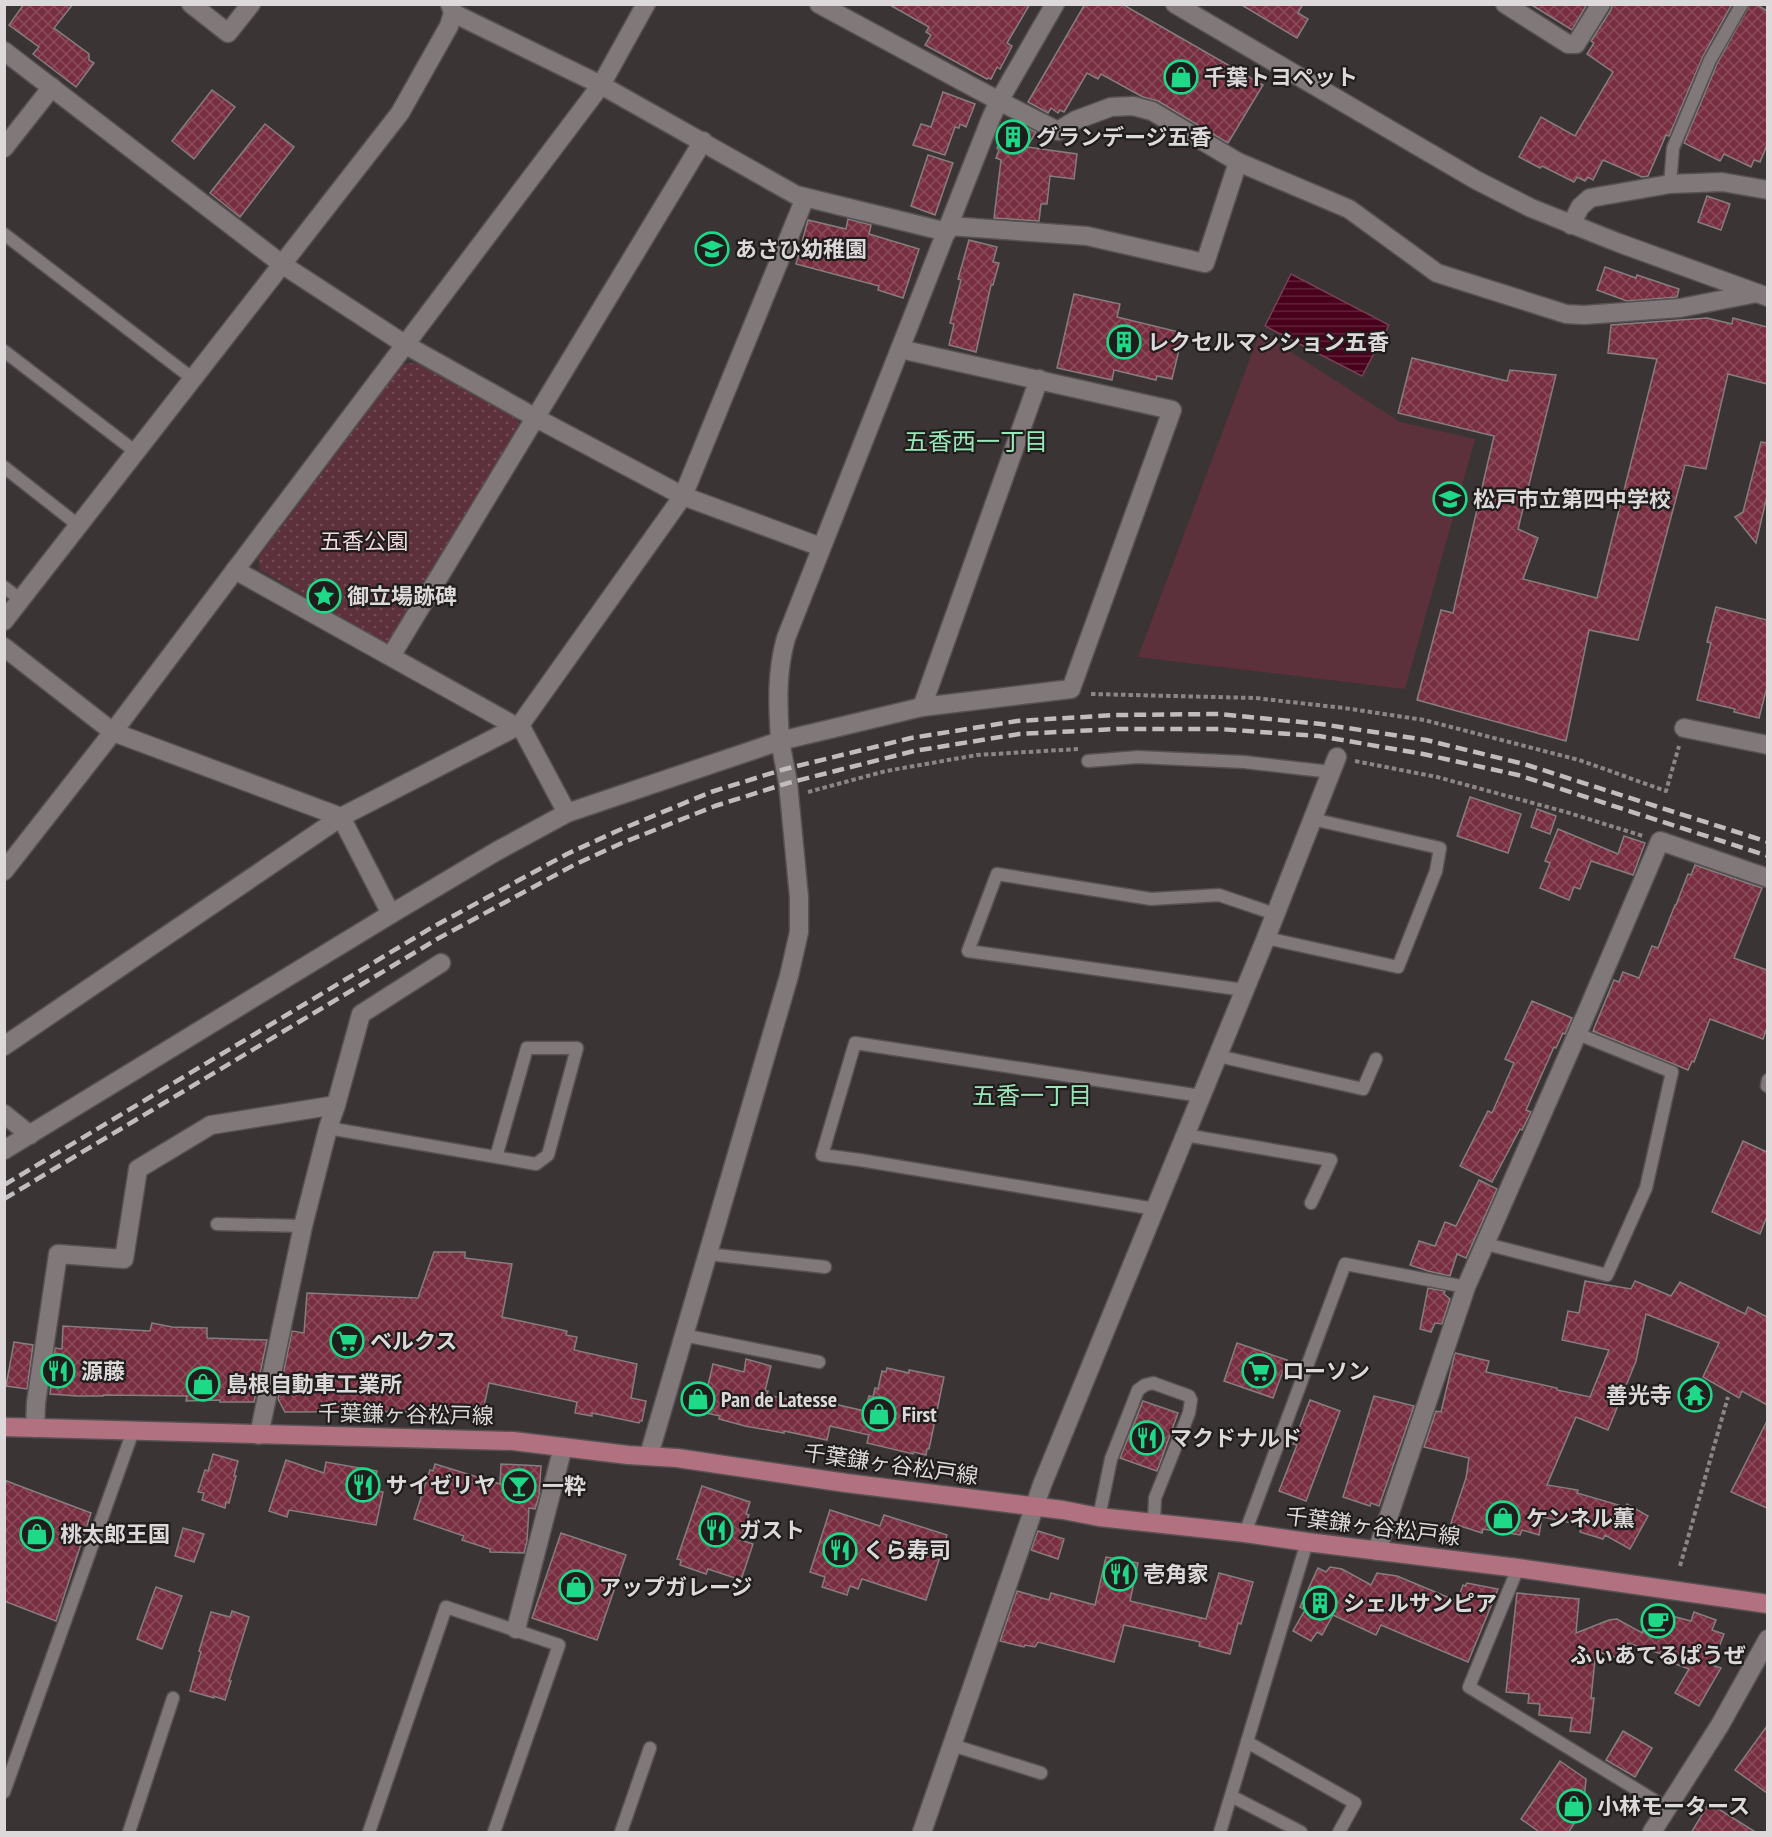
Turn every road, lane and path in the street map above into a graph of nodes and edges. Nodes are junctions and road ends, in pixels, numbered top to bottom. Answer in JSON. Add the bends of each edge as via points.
{"nodes":[{"id":1,"x":191,"y":4,"type":"edge"},
{"id":2,"x":251,"y":4,"type":"edge"},
{"id":3,"x":646,"y":4,"type":"edge"},
{"id":4,"x":819,"y":4,"type":"edge"},
{"id":5,"x":1055,"y":4,"type":"edge"},
{"id":6,"x":1175,"y":4,"type":"edge"},
{"id":7,"x":1505,"y":4,"type":"edge"},
{"id":8,"x":1601,"y":4,"type":"edge"},
{"id":9,"x":1742,"y":4,"type":"edge"},
{"id":10,"x":452,"y":9,"type":"edge"},
{"id":11,"x":4,"y":51,"type":"edge"},
{"id":12,"x":601,"y":85,"type":"junction"},
{"id":13,"x":52,"y":87,"type":"junction"},
{"id":14,"x":999,"y":101,"type":"junction"},
{"id":15,"x":703,"y":141,"type":"junction"},
{"id":16,"x":4,"y":148,"type":"edge"},
{"id":17,"x":1238,"y":162,"type":"junction"},
{"id":18,"x":1670,"y":184,"type":"junction"},
{"id":19,"x":1767,"y":190,"type":"edge"},
{"id":20,"x":805,"y":198,"type":"junction"},
{"id":21,"x":1571,"y":225,"type":"junction"},
{"id":22,"x":948,"y":229,"type":"junction"},
{"id":23,"x":4,"y":234,"type":"edge"},
{"id":24,"x":283,"y":265,"type":"junction"},
{"id":25,"x":1762,"y":295,"type":"edge"},
{"id":26,"x":406,"y":345,"type":"junction"},
{"id":27,"x":900,"y":349,"type":"junction"},
{"id":28,"x":4,"y":351,"type":"edge"},
{"id":29,"x":193,"y":379,"type":"junction"},
{"id":30,"x":1039,"y":379,"type":"junction"},
{"id":31,"x":536,"y":418,"type":"junction"},
{"id":32,"x":136,"y":452,"type":"junction"},
{"id":33,"x":4,"y":468,"type":"edge"},
{"id":34,"x":683,"y":496,"type":"junction"},
{"id":35,"x":78,"y":525,"type":"junction"},
{"id":36,"x":820,"y":548,"type":"junction"},
{"id":37,"x":235,"y":570,"type":"junction"},
{"id":38,"x":4,"y":587,"type":"edge"},
{"id":39,"x":21,"y":600,"type":"junction"},
{"id":40,"x":4,"y":621,"type":"edge"},
{"id":41,"x":4,"y":647,"type":"edge"},
{"id":42,"x":391,"y":656,"type":"junction"},
{"id":43,"x":1071,"y":689,"type":"junction"},
{"id":44,"x":922,"y":707,"type":"junction"},
{"id":45,"x":519,"y":726,"type":"junction"},
{"id":46,"x":1684,"y":728,"type":"joint"},
{"id":47,"x":113,"y":732,"type":"junction"},
{"id":48,"x":780,"y":741,"type":"junction"},
{"id":49,"x":1767,"y":745,"type":"edge"},
{"id":50,"x":1088,"y":761,"type":"dead end"},
{"id":51,"x":1334,"y":764,"type":"joint"},
{"id":52,"x":567,"y":813,"type":"junction"},
{"id":53,"x":341,"y":817,"type":"junction"},
{"id":54,"x":1312,"y":819,"type":"junction"},
{"id":55,"x":4,"y":871,"type":"edge"},
{"id":56,"x":1767,"y":878,"type":"edge"},
{"id":57,"x":391,"y":914,"type":"junction"},
{"id":58,"x":1275,"y":914,"type":"junction"},
{"id":59,"x":1266,"y":938,"type":"junction"},
{"id":60,"x":441,"y":963,"type":"dead end"},
{"id":61,"x":1244,"y":990,"type":"junction"},
{"id":62,"x":1578,"y":1034,"type":"junction"},
{"id":63,"x":4,"y":1046,"type":"edge"},
{"id":64,"x":1218,"y":1056,"type":"junction"},
{"id":65,"x":1376,"y":1059,"type":"dead end"},
{"id":66,"x":1201,"y":1096,"type":"junction"},
{"id":67,"x":336,"y":1105,"type":"junction"},
{"id":68,"x":4,"y":1114,"type":"edge"},
{"id":69,"x":328,"y":1128,"type":"junction"},
{"id":70,"x":30,"y":1135,"type":"junction"},
{"id":71,"x":1185,"y":1135,"type":"junction"},
{"id":72,"x":4,"y":1150,"type":"edge"},
{"id":73,"x":496,"y":1157,"type":"junction"},
{"id":74,"x":1311,"y":1203,"type":"dead end"},
{"id":75,"x":1155,"y":1209,"type":"junction"},
{"id":76,"x":218,"y":1224,"type":"dead end"},
{"id":77,"x":303,"y":1226,"type":"junction"},
{"id":78,"x":1486,"y":1244,"type":"junction"},
{"id":79,"x":707,"y":1254,"type":"junction"},
{"id":80,"x":825,"y":1268,"type":"dead end"},
{"id":81,"x":1466,"y":1287,"type":"junction"},
{"id":82,"x":683,"y":1335,"type":"junction"},
{"id":83,"x":819,"y":1362,"type":"dead end"},
{"id":84,"x":1728,"y":1397,"type":"dead end"},
{"id":85,"x":4,"y":1427,"type":"edge"},
{"id":86,"x":35,"y":1428,"type":"junction"},
{"id":87,"x":133,"y":1431,"type":"junction"},
{"id":88,"x":259,"y":1435,"type":"junction"},
{"id":89,"x":563,"y":1447,"type":"junction"},
{"id":90,"x":649,"y":1455,"type":"junction"},
{"id":91,"x":1034,"y":1506,"type":"junction"},
{"id":92,"x":1099,"y":1517,"type":"junction"},
{"id":93,"x":1154,"y":1522,"type":"junction"},
{"id":94,"x":1245,"y":1533,"type":"junction"},
{"id":95,"x":1307,"y":1542,"type":"junction"},
{"id":96,"x":1377,"y":1551,"type":"junction"},
{"id":97,"x":1680,"y":1566,"type":"dead end"},
{"id":98,"x":1518,"y":1568,"type":"junction"},
{"id":99,"x":1767,"y":1604,"type":"edge"},
{"id":100,"x":516,"y":1629,"type":"junction"},
{"id":101,"x":1767,"y":1639,"type":"edge"},
{"id":102,"x":173,"y":1698,"type":"dead end"},
{"id":103,"x":1247,"y":1742,"type":"junction"},
{"id":104,"x":952,"y":1745,"type":"junction"},
{"id":105,"x":650,"y":1748,"type":"dead end"},
{"id":106,"x":1041,"y":1773,"type":"dead end"},
{"id":107,"x":4,"y":1792,"type":"edge"},
{"id":108,"x":1231,"y":1796,"type":"junction"},
{"id":109,"x":1667,"y":1808,"type":"junction"},
{"id":110,"x":129,"y":1833,"type":"edge"},
{"id":111,"x":369,"y":1833,"type":"edge"},
{"id":112,"x":494,"y":1833,"type":"edge"},
{"id":113,"x":621,"y":1833,"type":"edge"},
{"id":114,"x":922,"y":1833,"type":"edge"},
{"id":115,"x":1220,"y":1833,"type":"edge"},
{"id":116,"x":1301,"y":1833,"type":"edge"},
{"id":117,"x":1339,"y":1833,"type":"edge"},
{"id":118,"x":1652,"y":1833,"type":"edge"}],
"edges":[{"from":1,"to":2,"type":"street","via":[[228,33]]},
{"from":3,"to":12,"type":"street"},
{"from":4,"to":14,"type":"street"},
{"from":5,"to":14,"type":"street"},
{"from":6,"to":21,"type":"street","via":[[1476,180]]},
{"from":7,"to":8,"type":"street","via":[[1568,44],[1576,44]]},
{"from":9,"to":18,"type":"lane","via":[[1710,60],[1673,148]]},
{"from":10,"to":12,"type":"street"},
{"from":10,"to":24,"type":"street","via":[[449,26],[400,113]]},
{"from":11,"to":13,"type":"street"},
{"from":12,"to":15,"type":"street"},
{"from":12,"to":26,"type":"street"},
{"from":13,"to":16,"type":"street"},
{"from":13,"to":24,"type":"street"},
{"from":14,"to":17,"type":"street","via":[[1058,131],[1095,111],[1133,106],[1152,111]]},
{"from":14,"to":22,"type":"street"},
{"from":15,"to":20,"type":"street"},
{"from":15,"to":31,"type":"street"},
{"from":17,"to":22,"type":"street","via":[[1205,263],[1086,236]]},
{"from":17,"to":25,"type":"street","via":[[1349,209],[1437,273],[1566,314],[1680,308]]},
{"from":18,"to":19,"type":"street","via":[[1722,182]]},
{"from":18,"to":21,"type":"street","via":[[1590,198]]},
{"from":20,"to":22,"type":"street"},
{"from":20,"to":34,"type":"street"},
{"from":21,"to":25,"type":"street"},
{"from":22,"to":27,"type":"street"},
{"from":23,"to":29,"type":"lane"},
{"from":24,"to":26,"type":"street"},
{"from":24,"to":29,"type":"street"},
{"from":26,"to":31,"type":"street"},
{"from":26,"to":37,"type":"street"},
{"from":27,"to":30,"type":"street"},
{"from":27,"to":36,"type":"street"},
{"from":28,"to":32,"type":"lane"},
{"from":29,"to":32,"type":"street"},
{"from":30,"to":43,"type":"street","via":[[1172,410]]},
{"from":30,"to":44,"type":"street"},
{"from":31,"to":34,"type":"street"},
{"from":31,"to":42,"type":"street"},
{"from":32,"to":35,"type":"street"},
{"from":33,"to":35,"type":"lane"},
{"from":34,"to":36,"type":"street"},
{"from":34,"to":45,"type":"street"},
{"from":35,"to":39,"type":"street"},
{"from":36,"to":48,"type":"street","via":[[781,657]]},
{"from":37,"to":42,"type":"street"},
{"from":37,"to":47,"type":"street"},
{"from":38,"to":39,"type":"lane"},
{"from":39,"to":40,"type":"street"},
{"from":41,"to":47,"type":"street"},
{"from":42,"to":45,"type":"street"},
{"from":43,"to":44,"type":"street"},
{"from":43,"to":46,"type":"path","via":[[1087,694],[1255,698],[1424,720],[1580,760],[1666,791]]},
{"from":44,"to":48,"type":"street"},
{"from":45,"to":52,"type":"street"},
{"from":45,"to":53,"type":"street"},
{"from":46,"to":49,"type":"street"},
{"from":47,"to":53,"type":"street"},
{"from":47,"to":55,"type":"street"},
{"from":48,"to":52,"type":"street"},
{"from":48,"to":79,"type":"street","via":[[790,796],[799,932]]},
{"from":50,"to":51,"type":"lane","via":[[1138,757]]},
{"from":51,"to":54,"type":"street"},
{"from":52,"to":57,"type":"street"},
{"from":53,"to":57,"type":"street"},
{"from":53,"to":63,"type":"street"},
{"from":54,"to":58,"type":"street"},
{"from":54,"to":59,"type":"lane","via":[[1440,848],[1436,871],[1398,968]]},
{"from":56,"to":62,"type":"street","via":[[1660,841]]},
{"from":57,"to":70,"type":"street"},
{"from":58,"to":59,"type":"street"},
{"from":58,"to":61,"type":"lane","via":[[1219,895],[1151,899],[997,874],[968,951]]},
{"from":59,"to":61,"type":"street"},
{"from":60,"to":67,"type":"street","via":[[361,1014]]},
{"from":61,"to":64,"type":"street"},
{"from":62,"to":78,"type":"street"},
{"from":62,"to":78,"type":"lane","via":[[1672,1072],[1646,1188],[1608,1275]]},
{"from":64,"to":65,"type":"lane","via":[[1363,1089]]},
{"from":64,"to":66,"type":"street"},
{"from":66,"to":71,"type":"street"},
{"from":66,"to":75,"type":"lane","via":[[855,1043],[822,1155]]},
{"from":67,"to":69,"type":"street"},
{"from":67,"to":86,"type":"street","via":[[211,1125],[138,1169],[124,1259],[58,1254]]},
{"from":68,"to":70,"type":"street"},
{"from":69,"to":73,"type":"lane"},
{"from":69,"to":77,"type":"street"},
{"from":70,"to":72,"type":"street"},
{"from":71,"to":74,"type":"lane","via":[[1330,1160]]},
{"from":71,"to":75,"type":"street"},
{"from":73,"to":73,"type":"lane","via":[[536,1164],[548,1155],[577,1048],[527,1048]]},
{"from":75,"to":91,"type":"street"},
{"from":76,"to":77,"type":"lane"},
{"from":77,"to":88,"type":"street"},
{"from":78,"to":81,"type":"street"},
{"from":79,"to":80,"type":"lane"},
{"from":79,"to":82,"type":"street"},
{"from":81,"to":94,"type":"lane","via":[[1345,1264]]},
{"from":81,"to":96,"type":"street"},
{"from":82,"to":83,"type":"lane"},
{"from":82,"to":90,"type":"street"},
{"from":84,"to":97,"type":"path"},
{"from":85,"to":86,"type":"main road","name":"千葉鎌ヶ谷松戸線"},
{"from":86,"to":87,"type":"main road","name":"千葉鎌ヶ谷松戸線"},
{"from":87,"to":88,"type":"main road","name":"千葉鎌ヶ谷松戸線"},
{"from":87,"to":107,"type":"lane"},
{"from":88,"to":89,"type":"main road","name":"千葉鎌ヶ谷松戸線","via":[[513,1441]]},
{"from":89,"to":90,"type":"main road","name":"千葉鎌ヶ谷松戸線"},
{"from":89,"to":100,"type":"street"},
{"from":90,"to":91,"type":"main road","name":"千葉鎌ヶ谷松戸線"},
{"from":91,"to":92,"type":"main road","name":"千葉鎌ヶ谷松戸線"},
{"from":91,"to":104,"type":"street"},
{"from":92,"to":93,"type":"main road","name":"千葉鎌ヶ谷松戸線"},
{"from":92,"to":93,"type":"lane","via":[[1111,1459],[1138,1390],[1153,1383],[1191,1400],[1155,1498]]},
{"from":93,"to":94,"type":"main road","name":"千葉鎌ヶ谷松戸線"},
{"from":94,"to":95,"type":"main road","name":"千葉鎌ヶ谷松戸線"},
{"from":95,"to":96,"type":"main road","name":"千葉鎌ヶ谷松戸線"},
{"from":95,"to":103,"type":"lane"},
{"from":96,"to":98,"type":"main road","name":"千葉鎌ヶ谷松戸線"},
{"from":98,"to":99,"type":"main road","name":"千葉鎌ヶ谷松戸線"},
{"from":98,"to":109,"type":"lane","via":[[1469,1687]]},
{"from":100,"to":111,"type":"lane","via":[[446,1607]]},
{"from":100,"to":112,"type":"lane","via":[[559,1645]]},
{"from":101,"to":109,"type":"street","via":[[1720,1725]]},
{"from":102,"to":110,"type":"lane"},
{"from":103,"to":108,"type":"lane"},
{"from":103,"to":117,"type":"lane","via":[[1355,1803]]},
{"from":104,"to":106,"type":"lane"},
{"from":104,"to":114,"type":"street"},
{"from":105,"to":113,"type":"lane"},
{"from":108,"to":115,"type":"lane"},
{"from":108,"to":116,"type":"lane"},
{"from":109,"to":118,"type":"street"}]}
